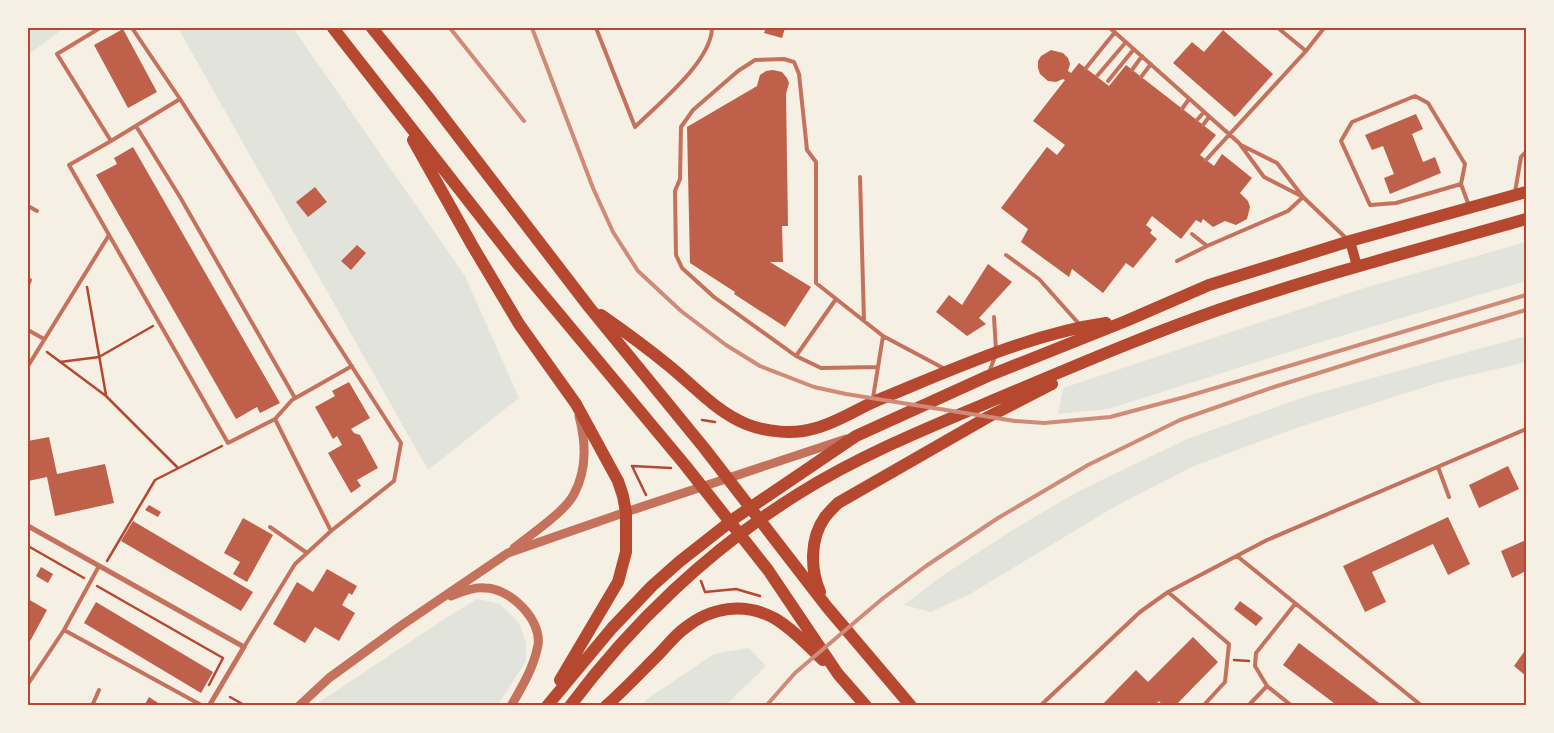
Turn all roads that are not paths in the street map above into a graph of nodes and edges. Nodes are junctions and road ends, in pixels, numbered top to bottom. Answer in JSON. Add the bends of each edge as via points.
{"nodes":[{"id":1,"x":100,"y":28,"type":"edge"},
{"id":2,"x":132,"y":28,"type":"edge"},
{"id":3,"x":333,"y":28,"type":"edge"},
{"id":4,"x":372,"y":28,"type":"edge"},
{"id":5,"x":596,"y":28,"type":"edge"},
{"id":6,"x":712,"y":28,"type":"edge"},
{"id":7,"x":1110,"y":28,"type":"edge"},
{"id":8,"x":1278,"y":28,"type":"edge"},
{"id":9,"x":1324,"y":28,"type":"edge"},
{"id":10,"x":1115,"y":32,"type":"junction"},
{"id":11,"x":1126,"y":42,"type":"junction"},
{"id":12,"x":1134,"y":49,"type":"junction"},
{"id":13,"x":1306,"y":51,"type":"junction"},
{"id":14,"x":1142,"y":56,"type":"junction"},
{"id":15,"x":1151,"y":64,"type":"junction"},
{"id":16,"x":1086,"y":68,"type":"dead end"},
{"id":17,"x":1132,"y":70,"type":"dead end"},
{"id":18,"x":1097,"y":76,"type":"dead end"},
{"id":19,"x":1141,"y":77,"type":"dead end"},
{"id":20,"x":1108,"y":81,"type":"dead end"},
{"id":21,"x":180,"y":99,"type":"junction"},
{"id":22,"x":1189,"y":99,"type":"junction"},
{"id":23,"x":393,"y":105,"type":"junction"},
{"id":24,"x":1182,"y":109,"type":"dead end"},
{"id":25,"x":1204,"y":112,"type":"junction"},
{"id":26,"x":1210,"y":117,"type":"junction"},
{"id":27,"x":1197,"y":120,"type":"dead end"},
{"id":28,"x":136,"y":126,"type":"junction"},
{"id":29,"x":1204,"y":126,"type":"dead end"},
{"id":30,"x":1228,"y":134,"type":"junction"},
{"id":31,"x":112,"y":141,"type":"junction"},
{"id":32,"x":1238,"y":144,"type":"junction"},
{"id":33,"x":1526,"y":152,"type":"edge"},
{"id":34,"x":1206,"y":160,"type":"dead end"},
{"id":35,"x":860,"y":176,"type":"dead end"},
{"id":36,"x":1461,"y":184,"type":"junction"},
{"id":37,"x":1521,"y":194,"type":"edge"},
{"id":38,"x":1303,"y":198,"type":"junction"},
{"id":39,"x":28,"y":206,"type":"edge"},
{"id":40,"x":1470,"y":208,"type":"junction"},
{"id":41,"x":37,"y":211,"type":"dead end"},
{"id":42,"x":1526,"y":219,"type":"edge"},
{"id":43,"x":1192,"y":234,"type":"dead end"},
{"id":44,"x":109,"y":235,"type":"junction"},
{"id":45,"x":1350,"y":242,"type":"junction"},
{"id":46,"x":1207,"y":246,"type":"junction"},
{"id":47,"x":1006,"y":255,"type":"dead end"},
{"id":48,"x":1177,"y":261,"type":"dead end"},
{"id":49,"x":1357,"y":266,"type":"junction"},
{"id":50,"x":836,"y":299,"type":"junction"},
{"id":51,"x":589,"y":307,"type":"junction"},
{"id":52,"x":994,"y":317,"type":"dead end"},
{"id":53,"x":864,"y":321,"type":"junction"},
{"id":54,"x":1126,"y":321,"type":"junction"},
{"id":55,"x":1081,"y":327,"type":"junction"},
{"id":56,"x":28,"y":330,"type":"edge"},
{"id":57,"x":883,"y":336,"type":"junction"},
{"id":58,"x":44,"y":339,"type":"junction"},
{"id":59,"x":1132,"y":342,"type":"junction"},
{"id":60,"x":996,"y":352,"type":"junction"},
{"id":61,"x":796,"y":356,"type":"junction"},
{"id":62,"x":28,"y":366,"type":"edge"},
{"id":63,"x":352,"y":366,"type":"junction"},
{"id":64,"x":878,"y":367,"type":"junction"},
{"id":65,"x":950,"y":371,"type":"junction"},
{"id":66,"x":988,"y":376,"type":"junction"},
{"id":67,"x":295,"y":398,"type":"junction"},
{"id":68,"x":872,"y":403,"type":"junction"},
{"id":69,"x":576,"y":404,"type":"junction"},
{"id":70,"x":275,"y":418,"type":"junction"},
{"id":71,"x":1526,"y":429,"type":"edge"},
{"id":72,"x":856,"y":436,"type":"junction"},
{"id":73,"x":1438,"y":467,"type":"junction"},
{"id":74,"x":1449,"y":497,"type":"dead end"},
{"id":75,"x":626,"y":512,"type":"junction"},
{"id":76,"x":28,"y":526,"type":"edge"},
{"id":77,"x":270,"y":527,"type":"dead end"},
{"id":78,"x":331,"y":531,"type":"junction"},
{"id":79,"x":307,"y":553,"type":"junction"},
{"id":80,"x":508,"y":553,"type":"junction"},
{"id":81,"x":1237,"y":556,"type":"junction"},
{"id":82,"x":101,"y":567,"type":"junction"},
{"id":83,"x":1168,"y":592,"type":"junction"},
{"id":84,"x":439,"y":600,"type":"junction"},
{"id":85,"x":1295,"y":604,"type":"junction"},
{"id":86,"x":827,"y":607,"type":"junction"},
{"id":87,"x":64,"y":630,"type":"junction"},
{"id":88,"x":244,"y":648,"type":"junction"},
{"id":89,"x":838,"y":674,"type":"junction"},
{"id":90,"x":28,"y":684,"type":"edge"},
{"id":91,"x":1267,"y":686,"type":"junction"},
{"id":92,"x":99,"y":690,"type":"dead end"},
{"id":93,"x":92,"y":706,"type":"edge"},
{"id":94,"x":203,"y":706,"type":"edge"},
{"id":95,"x":209,"y":706,"type":"edge"},
{"id":96,"x":299,"y":706,"type":"edge"},
{"id":97,"x":511,"y":706,"type":"edge"},
{"id":98,"x":546,"y":706,"type":"edge"},
{"id":99,"x":570,"y":706,"type":"edge"},
{"id":100,"x":606,"y":706,"type":"edge"},
{"id":101,"x":866,"y":706,"type":"edge"},
{"id":102,"x":911,"y":706,"type":"edge"},
{"id":103,"x":1040,"y":706,"type":"edge"},
{"id":104,"x":1203,"y":706,"type":"edge"},
{"id":105,"x":1248,"y":706,"type":"edge"},
{"id":106,"x":1292,"y":706,"type":"edge"},
{"id":107,"x":1422,"y":706,"type":"edge"}],
"edges":[{"from":1,"to":31,"type":"lane","via":[[57,54]]},
{"from":2,"to":21,"type":"lane"},
{"from":3,"to":23,"type":"main road"},
{"from":4,"to":51,"type":"main road"},
{"from":5,"to":6,"type":"lane","via":[[635,127],[698,63],[712,35]]},
{"from":7,"to":10,"type":"lane"},
{"from":8,"to":13,"type":"lane"},
{"from":9,"to":13,"type":"lane"},
{"from":10,"to":11,"type":"lane"},
{"from":10,"to":16,"type":"lane"},
{"from":11,"to":12,"type":"lane"},
{"from":11,"to":18,"type":"lane"},
{"from":12,"to":14,"type":"lane"},
{"from":12,"to":20,"type":"lane"},
{"from":13,"to":30,"type":"lane"},
{"from":14,"to":15,"type":"lane"},
{"from":14,"to":17,"type":"lane"},
{"from":15,"to":19,"type":"lane"},
{"from":15,"to":22,"type":"lane"},
{"from":21,"to":28,"type":"lane"},
{"from":21,"to":63,"type":"lane"},
{"from":22,"to":24,"type":"lane"},
{"from":22,"to":25,"type":"lane"},
{"from":23,"to":69,"type":"main road","via":[[519,324]]},
{"from":23,"to":89,"type":"main road","via":[[520,267],[768,570]]},
{"from":25,"to":26,"type":"lane"},
{"from":25,"to":27,"type":"lane"},
{"from":26,"to":29,"type":"lane"},
{"from":26,"to":30,"type":"lane"},
{"from":28,"to":31,"type":"lane"},
{"from":28,"to":67,"type":"lane"},
{"from":30,"to":32,"type":"lane"},
{"from":30,"to":34,"type":"lane"},
{"from":31,"to":44,"type":"lane","via":[[69,166]]},
{"from":32,"to":38,"type":"lane","via":[[1264,177]]},
{"from":32,"to":38,"type":"lane","via":[[1277,163]]},
{"from":33,"to":37,"type":"lane","via":[[1521,157]]},
{"from":35,"to":53,"type":"lane"},
{"from":36,"to":36,"type":"lane","via":[[1396,203],[1370,204],[1341,141],[1352,122],[1415,96],[1428,103],[1465,164]]},
{"from":36,"to":40,"type":"lane"},
{"from":37,"to":40,"type":"main road"},
{"from":38,"to":45,"type":"lane"},
{"from":38,"to":46,"type":"lane","via":[[1288,211]]},
{"from":39,"to":41,"type":"lane"},
{"from":40,"to":45,"type":"main road"},
{"from":42,"to":49,"type":"main road"},
{"from":43,"to":46,"type":"lane"},
{"from":44,"to":58,"type":"lane"},
{"from":44,"to":70,"type":"lane","via":[[228,444]]},
{"from":45,"to":49,"type":"main road"},
{"from":45,"to":54,"type":"main road","via":[[1208,286]]},
{"from":46,"to":48,"type":"lane"},
{"from":47,"to":55,"type":"lane","via":[[1039,279]]},
{"from":49,"to":59,"type":"main road"},
{"from":50,"to":53,"type":"lane"},
{"from":50,"to":61,"type":"lane"},
{"from":50,"to":61,"type":"lane","via":[[816,283],[816,162],[807,150],[799,74],[794,62],[755,60],[693,110],[680,128],[680,179],[674,190],[676,255],[682,268],[714,297]]},
{"from":51,"to":68,"type":"main road","via":[[634,338],[725,413],[746,424],[770,431],[815,429]]},
{"from":51,"to":86,"type":"main road","via":[[705,449]]},
{"from":52,"to":60,"type":"lane"},
{"from":53,"to":57,"type":"lane"},
{"from":54,"to":55,"type":"main road"},
{"from":54,"to":66,"type":"main road"},
{"from":55,"to":60,"type":"main road"},
{"from":56,"to":58,"type":"lane"},
{"from":57,"to":64,"type":"lane"},
{"from":57,"to":65,"type":"lane"},
{"from":58,"to":62,"type":"lane"},
{"from":59,"to":86,"type":"main road","via":[[988,417],[838,503],[825,517],[813,551],[816,581]]},
{"from":59,"to":99,"type":"main road","via":[[901,440],[799,493],[720,550],[683,583],[610,654]]},
{"from":60,"to":65,"type":"main road"},
{"from":60,"to":66,"type":"lane"},
{"from":61,"to":64,"type":"lane","via":[[821,368]]},
{"from":63,"to":67,"type":"lane"},
{"from":63,"to":78,"type":"lane","via":[[401,443],[394,481]]},
{"from":64,"to":68,"type":"lane"},
{"from":65,"to":68,"type":"main road"},
{"from":66,"to":72,"type":"main road"},
{"from":67,"to":70,"type":"lane"},
{"from":69,"to":75,"type":"main road","via":[[618,481]]},
{"from":69,"to":80,"type":"street","via":[[585,450],[582,475],[573,496]]},
{"from":70,"to":78,"type":"lane"},
{"from":71,"to":73,"type":"lane"},
{"from":72,"to":75,"type":"street"},
{"from":72,"to":98,"type":"main road","via":[[734,518],[679,562],[612,628]]},
{"from":73,"to":74,"type":"lane"},
{"from":73,"to":81,"type":"lane","via":[[1266,540]]},
{"from":75,"to":80,"type":"street"},
{"from":75,"to":98,"type":"main road","via":[[626,552],[618,582]]},
{"from":76,"to":82,"type":"street"},
{"from":77,"to":79,"type":"lane"},
{"from":78,"to":79,"type":"lane"},
{"from":79,"to":88,"type":"lane","via":[[295,564]]},
{"from":80,"to":84,"type":"street"},
{"from":81,"to":83,"type":"lane"},
{"from":81,"to":85,"type":"lane"},
{"from":82,"to":87,"type":"lane"},
{"from":82,"to":88,"type":"street"},
{"from":83,"to":103,"type":"lane","via":[[1140,612]]},
{"from":83,"to":104,"type":"lane","via":[[1229,644],[1225,682]]},
{"from":84,"to":96,"type":"street","via":[[329,678]]},
{"from":84,"to":97,"type":"street","via":[[468,590],[486,588],[505,593],[526,612],[535,626],[538,643],[531,668]]},
{"from":85,"to":91,"type":"lane","via":[[1256,653],[1255,666]]},
{"from":85,"to":107,"type":"lane"},
{"from":86,"to":102,"type":"main road"},
{"from":87,"to":90,"type":"lane"},
{"from":87,"to":94,"type":"lane"},
{"from":88,"to":95,"type":"street"},
{"from":89,"to":100,"type":"main road","via":[[774,619],[757,611],[726,608],[708,613],[684,628]]},
{"from":89,"to":101,"type":"main road"},
{"from":91,"to":105,"type":"lane"},
{"from":91,"to":106,"type":"lane"},
{"from":92,"to":93,"type":"lane"}]}
